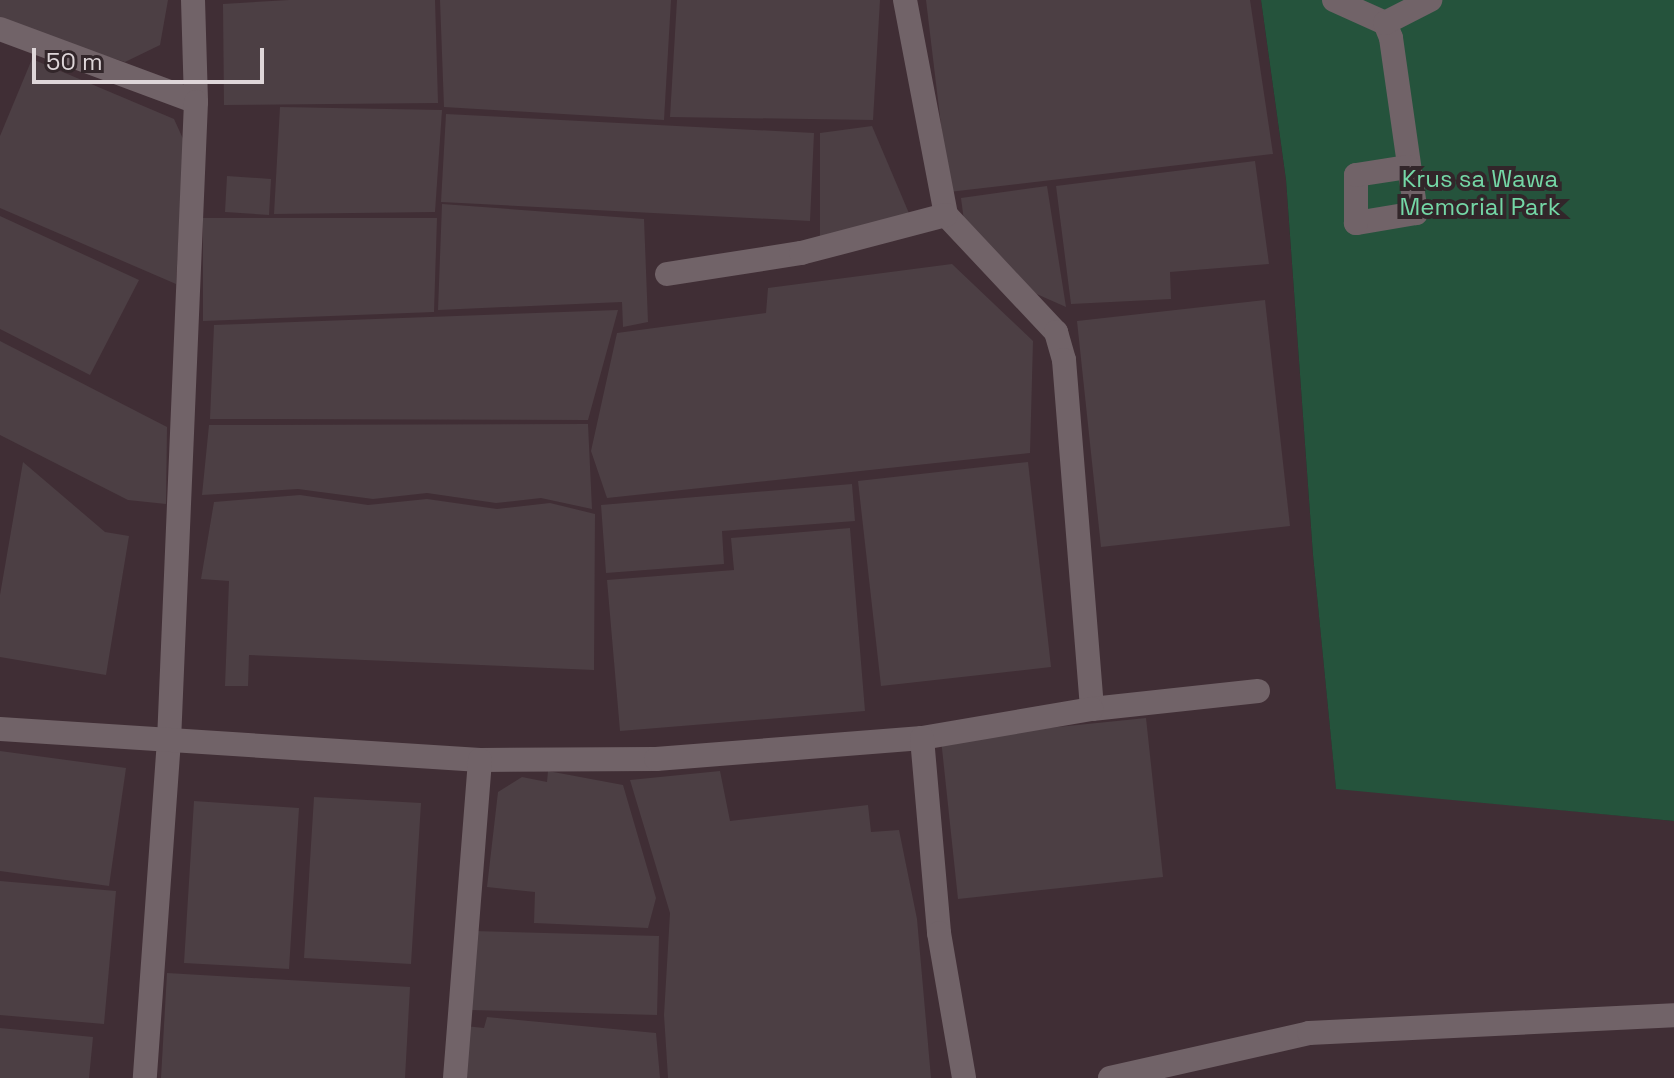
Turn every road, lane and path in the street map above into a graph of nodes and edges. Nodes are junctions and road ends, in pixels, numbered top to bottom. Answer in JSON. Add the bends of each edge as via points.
{"nodes":[{"id":1,"x":193,"y":0,"type":"edge"},
{"id":2,"x":905,"y":0,"type":"edge"},
{"id":3,"x":1334,"y":0,"type":"edge"},
{"id":4,"x":1430,"y":0,"type":"edge"},
{"id":5,"x":1385,"y":23,"type":"junction"},
{"id":6,"x":0,"y":29,"type":"edge"},
{"id":7,"x":196,"y":102,"type":"junction"},
{"id":8,"x":1408,"y":167,"type":"dead end"},
{"id":9,"x":946,"y":215,"type":"junction"},
{"id":10,"x":667,"y":274,"type":"dead end"},
{"id":11,"x":1258,"y":691,"type":"dead end"},
{"id":12,"x":1092,"y":709,"type":"junction"},
{"id":13,"x":0,"y":729,"type":"edge"},
{"id":14,"x":922,"y":738,"type":"junction"},
{"id":15,"x":169,"y":740,"type":"junction"},
{"id":16,"x":480,"y":760,"type":"junction"},
{"id":17,"x":1674,"y":1015,"type":"edge"},
{"id":18,"x":145,"y":1078,"type":"edge"},
{"id":19,"x":455,"y":1078,"type":"edge"},
{"id":20,"x":964,"y":1078,"type":"edge"},
{"id":21,"x":1110,"y":1078,"type":"edge"}],
"edges":[{"from":1,"to":7,"type":"street"},
{"from":2,"to":9,"type":"street"},
{"from":3,"to":5,"type":"street"},
{"from":4,"to":5,"type":"street"},
{"from":5,"to":8,"type":"street"},
{"from":6,"to":7,"type":"street"},
{"from":7,"to":15,"type":"street"},
{"from":9,"to":10,"type":"street","via":[[801,253]]},
{"from":9,"to":12,"type":"street","via":[[1056,332],[1064,360]]},
{"from":11,"to":12,"type":"street"},
{"from":12,"to":14,"type":"street"},
{"from":13,"to":15,"type":"street"},
{"from":14,"to":16,"type":"street","via":[[656,759]]},
{"from":14,"to":20,"type":"street","via":[[935,902]]},
{"from":15,"to":16,"type":"street"},
{"from":15,"to":18,"type":"street"},
{"from":16,"to":19,"type":"street"},
{"from":17,"to":21,"type":"street","via":[[1309,1033]]}]}
